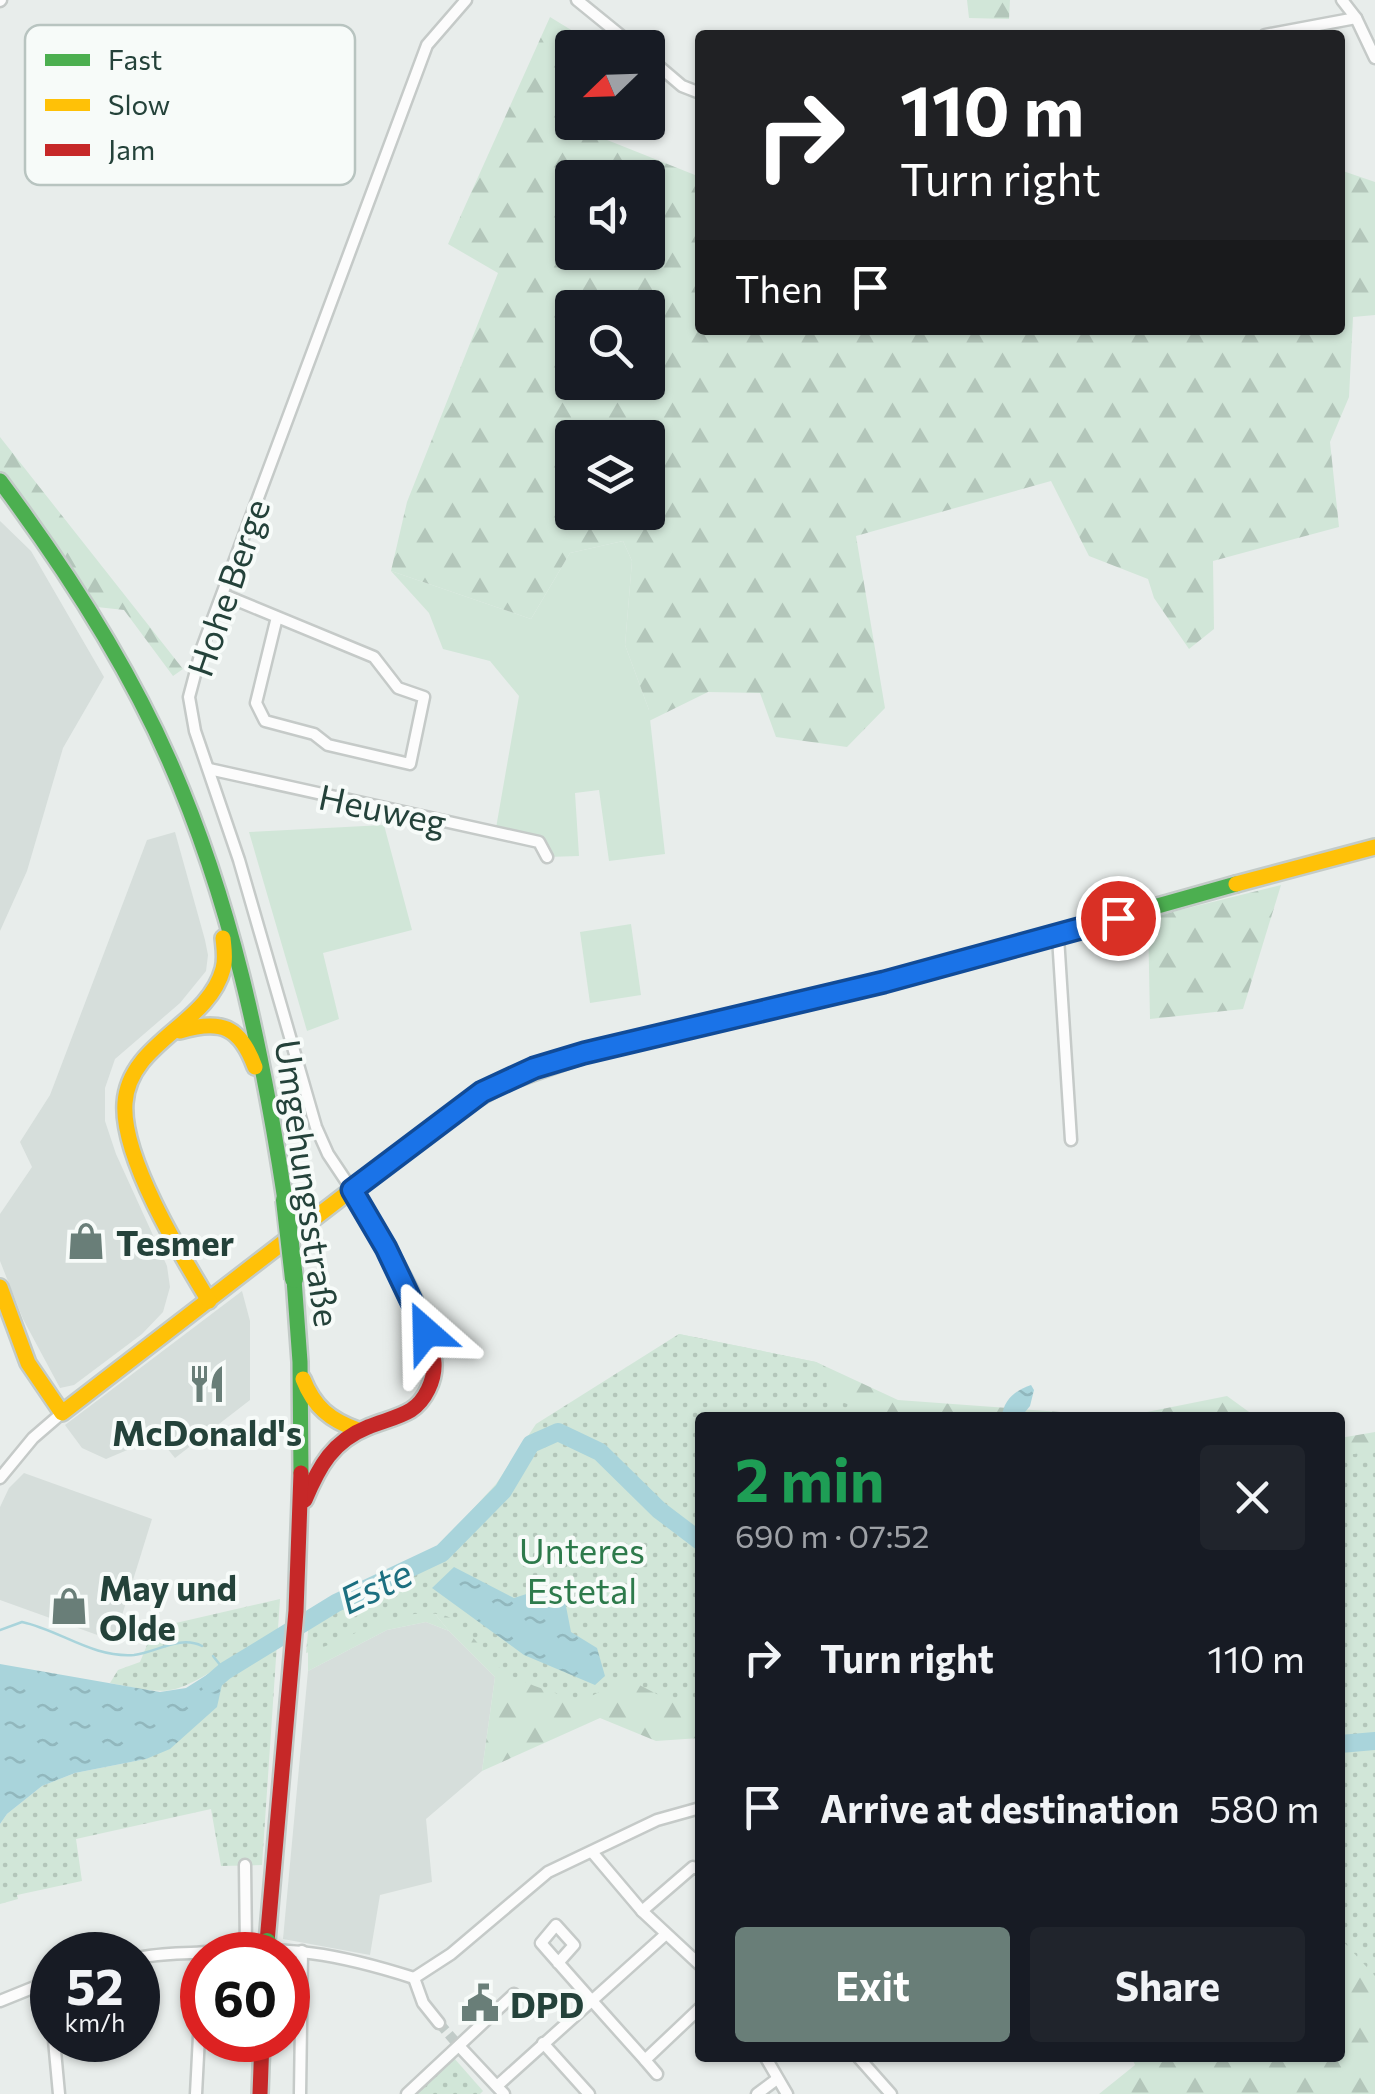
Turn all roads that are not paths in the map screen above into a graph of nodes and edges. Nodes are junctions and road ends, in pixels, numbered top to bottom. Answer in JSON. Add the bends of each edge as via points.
{"nodes":[{"id":1,"x":466,"y":0,"type":"edge"},
{"id":2,"x":577,"y":0,"type":"edge"},
{"id":3,"x":1342,"y":0,"type":"edge"},
{"id":4,"x":1356,"y":18,"type":"junction"},
{"id":5,"x":614,"y":30,"type":"edge"},
{"id":6,"x":1292,"y":30,"type":"edge"},
{"id":7,"x":1375,"y":58,"type":"edge"},
{"id":8,"x":665,"y":72,"type":"edge"},
{"id":9,"x":695,"y":90,"type":"edge"},
{"id":10,"x":0,"y":481,"type":"edge"},
{"id":11,"x":224,"y":595,"type":"junction"},
{"id":12,"x":277,"y":618,"type":"junction"},
{"id":13,"x":209,"y":769,"type":"junction"},
{"id":14,"x":196,"y":832,"type":"junction"},
{"id":15,"x":1375,"y":847,"type":"edge"},
{"id":16,"x":548,"y":857,"type":"dead end"},
{"id":17,"x":1058,"y":937,"type":"junction"},
{"id":18,"x":175,"y":1032,"type":"junction"},
{"id":19,"x":1071,"y":1140,"type":"dead end"},
{"id":20,"x":278,"y":1146,"type":"junction"},
{"id":21,"x":352,"y":1190,"type":"junction"},
{"id":22,"x":0,"y":1287,"type":"edge"},
{"id":23,"x":209,"y":1301,"type":"junction"},
{"id":24,"x":300,"y":1370,"type":"junction"},
{"id":25,"x":62,"y":1413,"type":"junction"},
{"id":26,"x":358,"y":1430,"type":"junction"},
{"id":27,"x":0,"y":1478,"type":"edge"},
{"id":28,"x":300,"y":1512,"type":"junction"},
{"id":29,"x":695,"y":1809,"type":"edge"},
{"id":30,"x":592,"y":1852,"type":"junction"},
{"id":31,"x":244,"y":1865,"type":"dead end"},
{"id":32,"x":695,"y":1869,"type":"edge"},
{"id":33,"x":642,"y":1911,"type":"junction"},
{"id":34,"x":246,"y":1932,"type":"edge"},
{"id":35,"x":268,"y":1932,"type":"edge"},
{"id":36,"x":666,"y":1934,"type":"junction"},
{"id":37,"x":310,"y":1952,"type":"edge"},
{"id":38,"x":695,"y":1961,"type":"edge"},
{"id":39,"x":558,"y":1962,"type":"dead end"},
{"id":40,"x":414,"y":1978,"type":"junction"},
{"id":41,"x":30,"y":1989,"type":"edge"},
{"id":42,"x":514,"y":1994,"type":"dead end"},
{"id":43,"x":592,"y":1999,"type":"junction"},
{"id":44,"x":0,"y":2001,"type":"edge"},
{"id":45,"x":695,"y":2013,"type":"edge"},
{"id":46,"x":439,"y":2022,"type":"tunnel mouth"},
{"id":47,"x":543,"y":2044,"type":"junction"},
{"id":48,"x":459,"y":2046,"type":"junction"},
{"id":49,"x":645,"y":2060,"type":"junction"},
{"id":50,"x":56,"y":2062,"type":"edge"},
{"id":51,"x":198,"y":2062,"type":"edge"},
{"id":52,"x":261,"y":2062,"type":"edge"},
{"id":53,"x":300,"y":2062,"type":"edge"},
{"id":54,"x":768,"y":2062,"type":"edge"},
{"id":55,"x":863,"y":2062,"type":"edge"},
{"id":56,"x":657,"y":2074,"type":"dead end"},
{"id":57,"x":777,"y":2079,"type":"junction"},
{"id":58,"x":500,"y":2090,"type":"edge"},
{"id":59,"x":58,"y":2094,"type":"edge"},
{"id":60,"x":196,"y":2094,"type":"edge"},
{"id":61,"x":260,"y":2094,"type":"edge"},
{"id":62,"x":300,"y":2094,"type":"edge"},
{"id":63,"x":407,"y":2094,"type":"edge"},
{"id":64,"x":589,"y":2094,"type":"edge"},
{"id":65,"x":758,"y":2094,"type":"edge"},
{"id":66,"x":787,"y":2094,"type":"edge"},
{"id":67,"x":891,"y":2094,"type":"edge"}],
"edges":[{"from":1,"to":11,"type":"street","name":"Hohe Berge","via":[[427,45]]},
{"from":2,"to":5,"type":"street"},
{"from":3,"to":4,"type":"street"},
{"from":4,"to":6,"type":"street"},
{"from":4,"to":7,"type":"street"},
{"from":8,"to":9,"type":"street"},
{"from":10,"to":14,"type":"main road","name":"Umgehungsstraße","via":[[86,603],[170,761]]},
{"from":11,"to":12,"type":"street"},
{"from":11,"to":13,"type":"street","name":"Hohe Berge","via":[[189,697]]},
{"from":12,"to":12,"type":"street","via":[[374,657],[398,688],[424,697],[410,764],[264,721],[256,702]]},
{"from":13,"to":16,"type":"street","name":"Heuweg","via":[[539,842]]},
{"from":13,"to":21,"type":"street","name":"Hohe Berge","via":[[316,1127]]},
{"from":14,"to":18,"type":"main road","via":[[224,966],[211,996]]},
{"from":14,"to":20,"type":"main road","name":"Umgehungsstraße","via":[[244,982]]},
{"from":15,"to":17,"type":"main road"},
{"from":17,"to":19,"type":"street"},
{"from":17,"to":21,"type":"main road","via":[[534,1068],[482,1092]]},
{"from":18,"to":20,"type":"main road","via":[[208,1023],[240,1036]]},
{"from":18,"to":23,"type":"main road","via":[[130,1079],[126,1122]]},
{"from":20,"to":24,"type":"main road","name":"Umgehungsstraße","bridge":true},
{"from":21,"to":23,"type":"main road"},
{"from":21,"to":26,"type":"main road","via":[[397,1270],[434,1365],[418,1405]]},
{"from":22,"to":25,"type":"main road","via":[[28,1363]]},
{"from":23,"to":25,"type":"main road"},
{"from":24,"to":26,"type":"main road","via":[[317,1409],[331,1422]]},
{"from":24,"to":28,"type":"main road","name":"Umgehungsstraße"},
{"from":25,"to":27,"type":"street"},
{"from":26,"to":28,"type":"main road","via":[[319,1464]]},
{"from":28,"to":35,"type":"main road","name":"Umgehungsstraße"},
{"from":29,"to":30,"type":"street"},
{"from":30,"to":33,"type":"street"},
{"from":30,"to":40,"type":"street","via":[[548,1872]]},
{"from":31,"to":34,"type":"street"},
{"from":32,"to":33,"type":"street"},
{"from":33,"to":36,"type":"street"},
{"from":36,"to":38,"type":"street"},
{"from":36,"to":43,"type":"street"},
{"from":37,"to":40,"type":"street"},
{"from":39,"to":43,"type":"street"},
{"from":40,"to":46,"type":"street"},
{"from":41,"to":44,"type":"street"},
{"from":42,"to":48,"type":"street"},
{"from":43,"to":47,"type":"street"},
{"from":43,"to":49,"type":"street"},
{"from":45,"to":49,"type":"street"},
{"from":47,"to":58,"type":"street"},
{"from":47,"to":64,"type":"street"},
{"from":48,"to":58,"type":"street"},
{"from":48,"to":63,"type":"street"},
{"from":49,"to":56,"type":"street"},
{"from":50,"to":59,"type":"street"},
{"from":51,"to":60,"type":"street"},
{"from":52,"to":61,"type":"main road"},
{"from":53,"to":62,"type":"street"},
{"from":54,"to":57,"type":"street"},
{"from":55,"to":67,"type":"street"},
{"from":57,"to":65,"type":"street"},
{"from":57,"to":66,"type":"street"}]}
